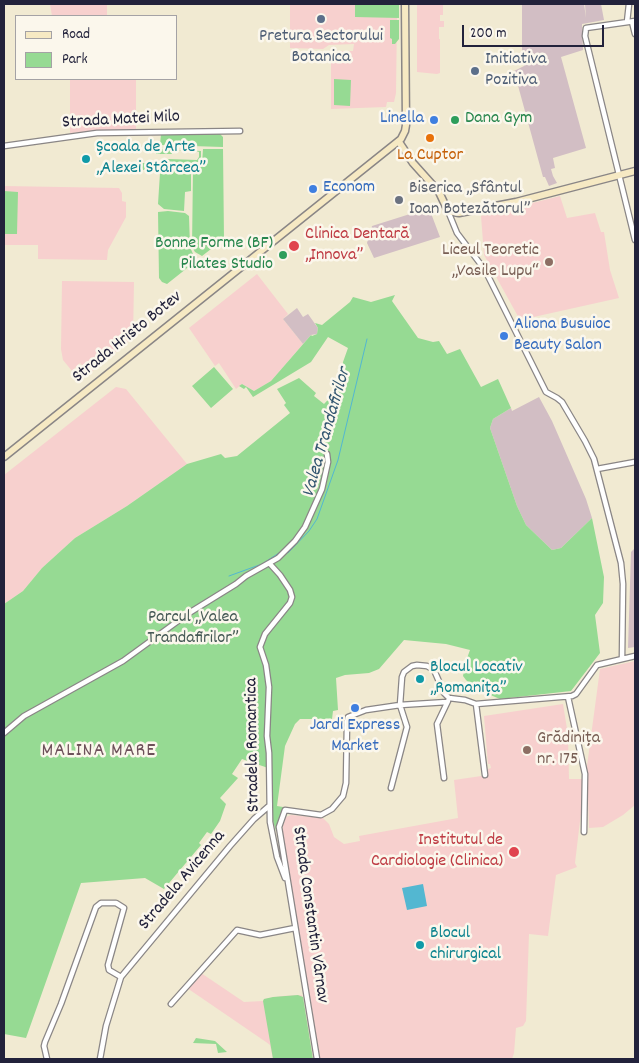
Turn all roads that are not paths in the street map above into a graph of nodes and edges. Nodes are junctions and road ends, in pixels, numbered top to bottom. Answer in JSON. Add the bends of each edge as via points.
{"nodes":[{"id":1,"x":406,"y":4,"type":"edge"},
{"id":2,"x":629,"y":4,"type":"edge"},
{"id":3,"x":631,"y":22,"type":"edge"},
{"id":4,"x":635,"y":34,"type":"edge"},
{"id":5,"x":240,"y":131,"type":"dead end"},
{"id":6,"x":398,"y":142,"type":"junction"},
{"id":7,"x":4,"y":146,"type":"edge"},
{"id":8,"x":635,"y":171,"type":"edge"},
{"id":9,"x":619,"y":176,"type":"junction"},
{"id":10,"x":448,"y":211,"type":"junction"},
{"id":11,"x":635,"y":240,"type":"edge"},
{"id":12,"x":328,"y":454,"type":"dead end"},
{"id":13,"x":4,"y":458,"type":"edge"},
{"id":14,"x":635,"y":462,"type":"edge"},
{"id":15,"x":597,"y":469,"type":"junction"},
{"id":16,"x":270,"y":564,"type":"junction"},
{"id":17,"x":635,"y":656,"type":"edge"},
{"id":18,"x":622,"y":659,"type":"junction"},
{"id":19,"x":568,"y":697,"type":"junction"},
{"id":20,"x":448,"y":700,"type":"junction"},
{"id":21,"x":476,"y":704,"type":"junction"},
{"id":22,"x":400,"y":705,"type":"junction"},
{"id":23,"x":4,"y":733,"type":"edge"},
{"id":24,"x":485,"y":775,"type":"dead end"},
{"id":25,"x":444,"y":778,"type":"dead end"},
{"id":26,"x":391,"y":788,"type":"dead end"},
{"id":27,"x":268,"y":806,"type":"junction"},
{"id":28,"x":584,"y":832,"type":"dead end"},
{"id":29,"x":287,"y":881,"type":"junction"},
{"id":30,"x":294,"y":928,"type":"junction"},
{"id":31,"x":121,"y":977,"type":"junction"},
{"id":32,"x":171,"y":1004,"type":"dead end"},
{"id":33,"x":47,"y":1059,"type":"edge"},
{"id":34,"x":100,"y":1059,"type":"edge"},
{"id":35,"x":317,"y":1059,"type":"edge"}],
"edges":[{"from":1,"to":6,"type":"main road","via":[[406,125],[404,136]]},
{"from":2,"to":3,"type":"street"},
{"from":3,"to":4,"type":"street"},
{"from":3,"to":9,"type":"street","via":[[586,28],[586,43]]},
{"from":5,"to":7,"type":"street","name":"Strada Matei Milo","via":[[97,133]]},
{"from":6,"to":10,"type":"main road","via":[[439,192]]},
{"from":6,"to":13,"type":"main road","name":"Strada Hristo Botev"},
{"from":8,"to":9,"type":"main road"},
{"from":9,"to":10,"type":"main road","via":[[516,202],[462,213]]},
{"from":9,"to":11,"type":"street"},
{"from":10,"to":15,"type":"street","via":[[457,233],[485,270],[546,392],[562,402]]},
{"from":12,"to":16,"type":"street","via":[[322,489],[305,527]]},
{"from":14,"to":15,"type":"street"},
{"from":15,"to":18,"type":"street","via":[[621,563]]},
{"from":16,"to":23,"type":"street","via":[[189,613],[123,660],[24,716]]},
{"from":16,"to":27,"type":"street","name":"Stradela Romantica","via":[[292,597],[265,634],[260,647],[269,687]]},
{"from":17,"to":18,"type":"street"},
{"from":18,"to":19,"type":"street","via":[[597,665],[576,694]]},
{"from":19,"to":21,"type":"street"},
{"from":19,"to":28,"type":"street","via":[[585,774]]},
{"from":20,"to":21,"type":"street"},
{"from":20,"to":22,"type":"street"},
{"from":20,"to":22,"type":"street","via":[[434,670],[417,664],[408,668],[402,677]]},
{"from":20,"to":25,"type":"street","via":[[437,724]]},
{"from":21,"to":24,"type":"street"},
{"from":22,"to":26,"type":"street","via":[[407,727]]},
{"from":22,"to":29,"type":"street","name":"Strada Constantin Vârnav","via":[[366,710],[348,717],[346,783],[343,796],[332,809],[320,815],[285,810],[279,827]]},
{"from":27,"to":29,"type":"street","name":"Stradela Romantica","via":[[280,869]]},
{"from":27,"to":31,"type":"street","name":"Stradela Avicenna"},
{"from":29,"to":30,"type":"street","name":"Strada Constantin Vârnav"},
{"from":30,"to":32,"type":"street","via":[[260,935],[237,930]]},
{"from":30,"to":35,"type":"street","name":"Strada Constantin Vârnav"},
{"from":31,"to":33,"type":"street","via":[[109,970],[108,965],[124,908],[116,903],[101,903],[96,907],[44,1042]]},
{"from":31,"to":34,"type":"street"}]}
